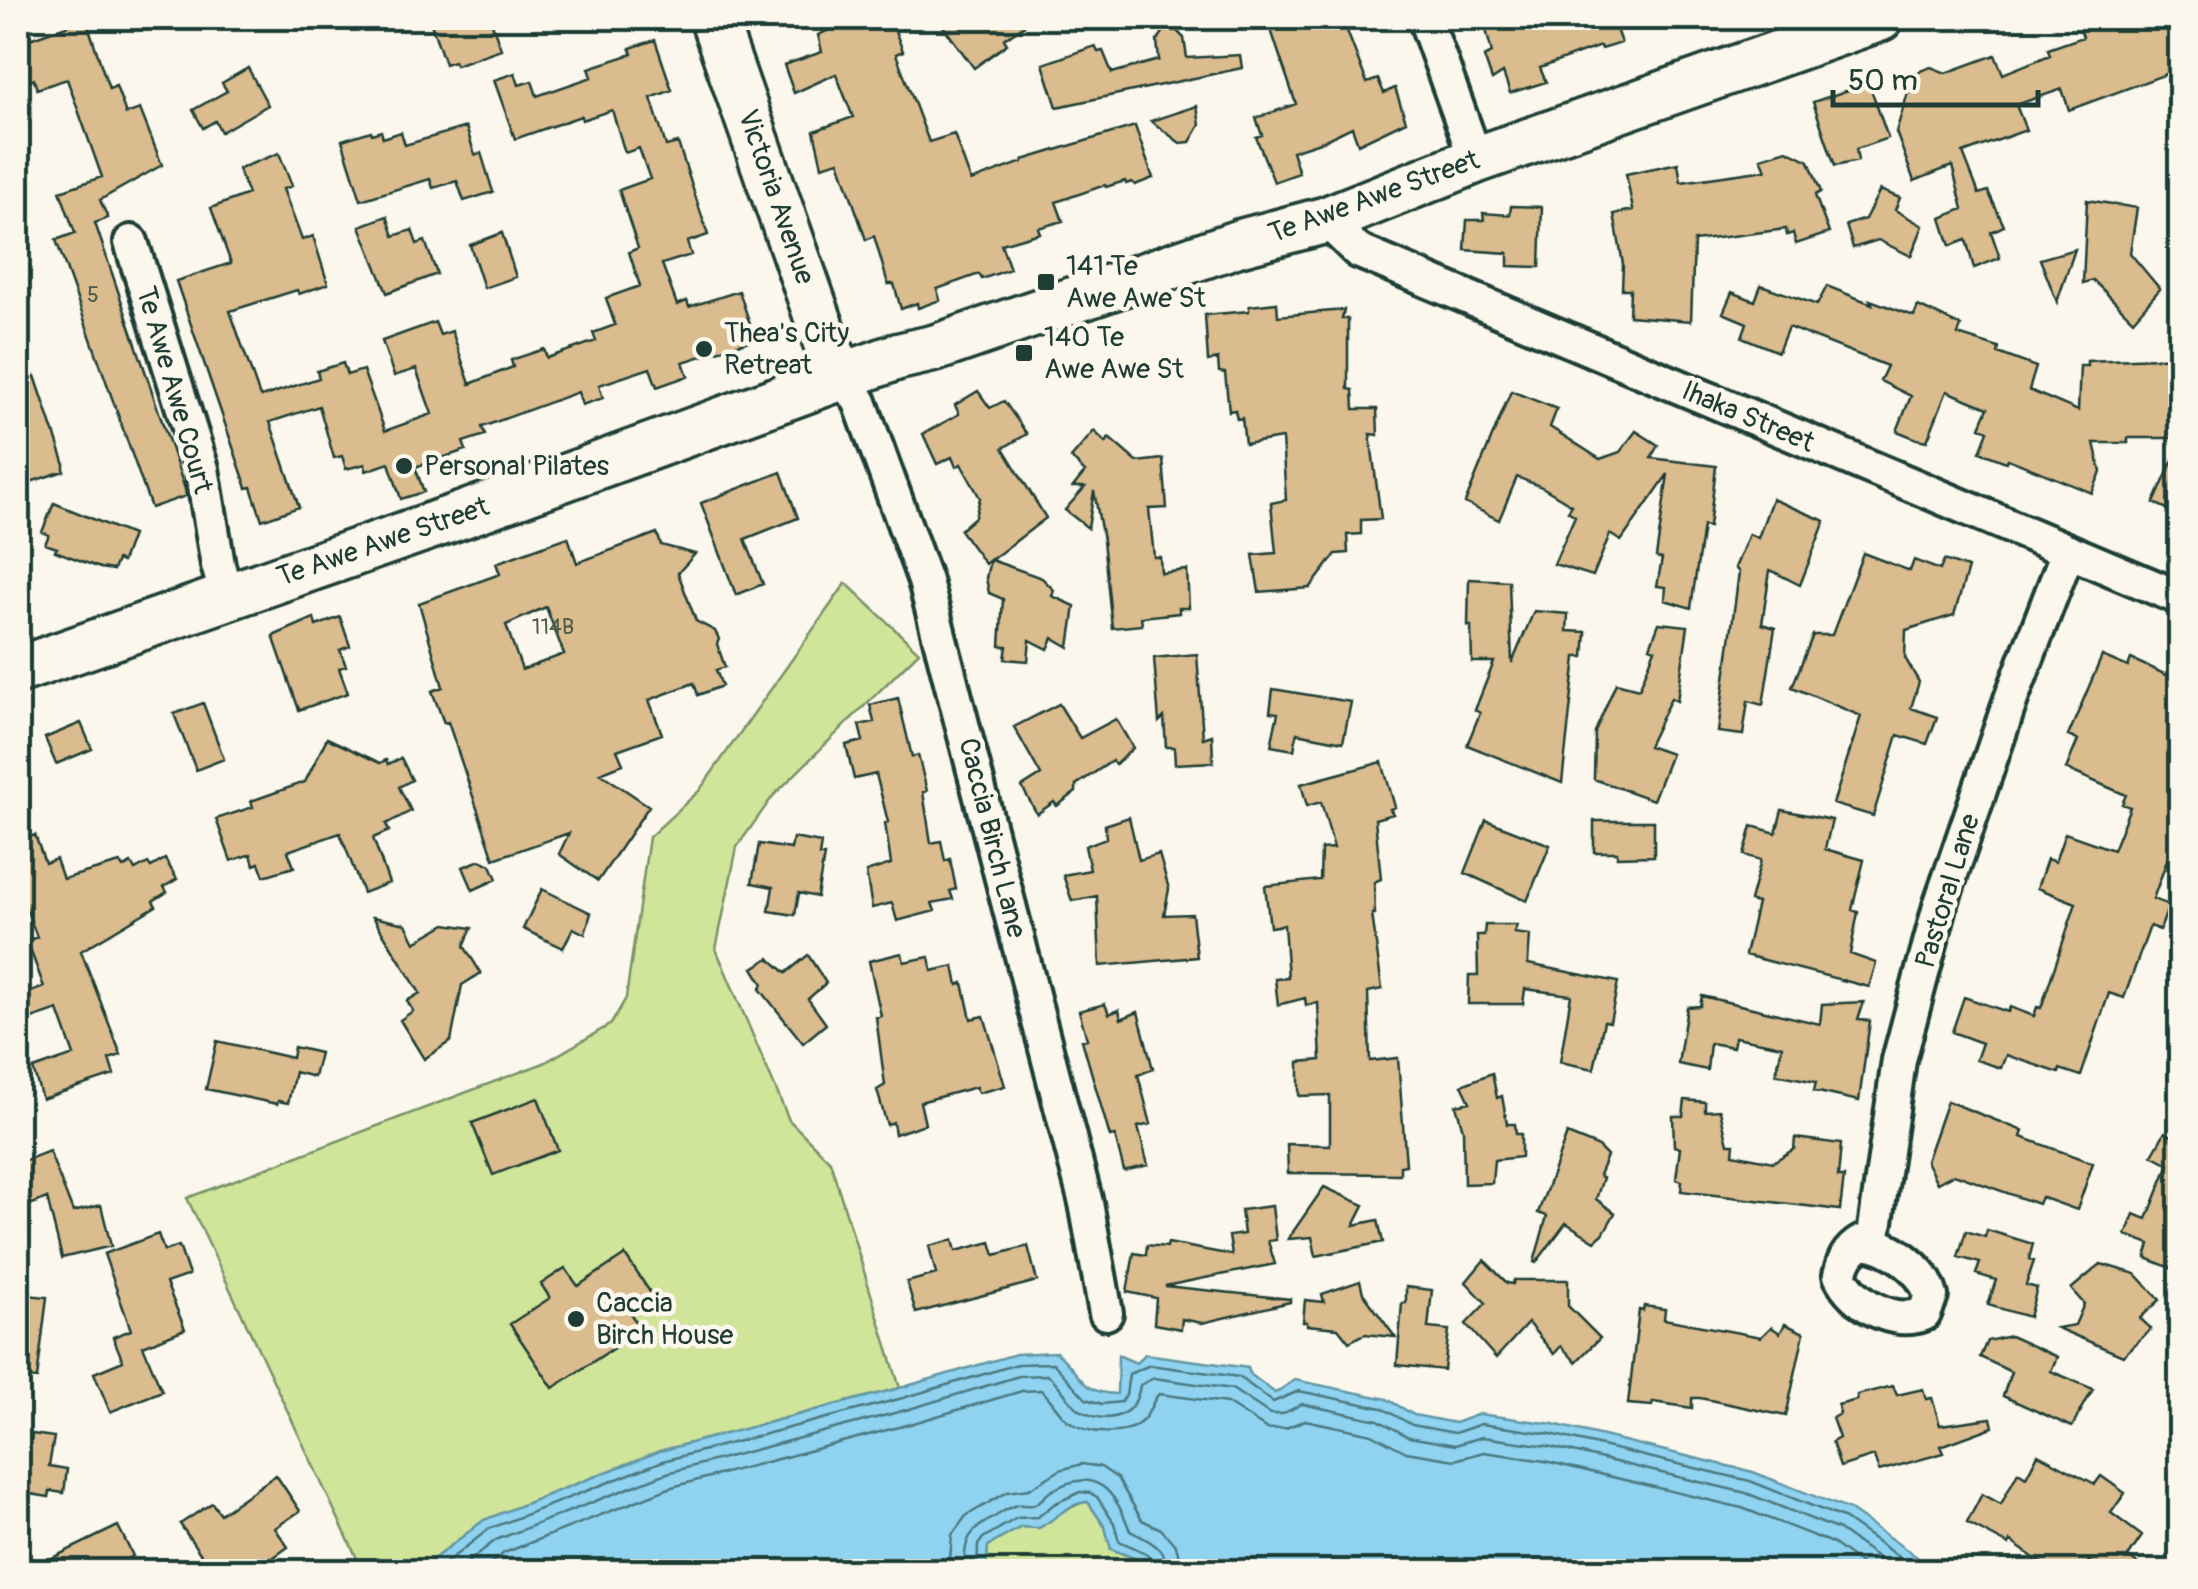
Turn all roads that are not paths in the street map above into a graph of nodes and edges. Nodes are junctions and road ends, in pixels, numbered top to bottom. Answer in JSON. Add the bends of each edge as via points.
{"nodes":[{"id":1,"x":713,"y":18,"type":"edge"},
{"id":2,"x":1425,"y":18,"type":"edge"},
{"id":3,"x":1880,"y":18,"type":"edge"},
{"id":4,"x":1476,"y":160,"type":"junction"},
{"id":5,"x":1326,"y":220,"type":"junction"},
{"id":6,"x":131,"y":242,"type":"dead end"},
{"id":7,"x":843,"y":375,"type":"junction"},
{"id":8,"x":2068,"y":551,"type":"junction"},
{"id":9,"x":228,"y":597,"type":"junction"},
{"id":10,"x":2180,"y":598,"type":"edge"},
{"id":11,"x":18,"y":668,"type":"edge"},
{"id":12,"x":1873,"y":1243,"type":"dead end"},
{"id":13,"x":1106,"y":1313,"type":"dead end"}],
"edges":[{"from":1,"to":7,"type":"main road","name":"Victoria Avenue"},
{"from":2,"to":4,"type":"street"},
{"from":3,"to":4,"type":"main road","name":"Te Awe Awe Street"},
{"from":4,"to":5,"type":"main road","name":"Te Awe Awe Street"},
{"from":5,"to":7,"type":"main road","name":"Te Awe Awe Street"},
{"from":5,"to":8,"type":"street","name":"Ihaka Street","via":[[1358,251]]},
{"from":6,"to":9,"type":"street","name":"Te Awe Awe Court","via":[[202,469]]},
{"from":7,"to":9,"type":"main road","name":"Te Awe Awe Street"},
{"from":7,"to":13,"type":"street","name":"Caccia Birch Lane","via":[[860,402],[926,581],[1086,1203]]},
{"from":8,"to":10,"type":"street","name":"Ihaka Street"},
{"from":8,"to":12,"type":"street","name":"Pastoral Lane","via":[[1940,906],[1899,1060]]},
{"from":9,"to":11,"type":"main road","name":"Te Awe Awe Street"}]}
